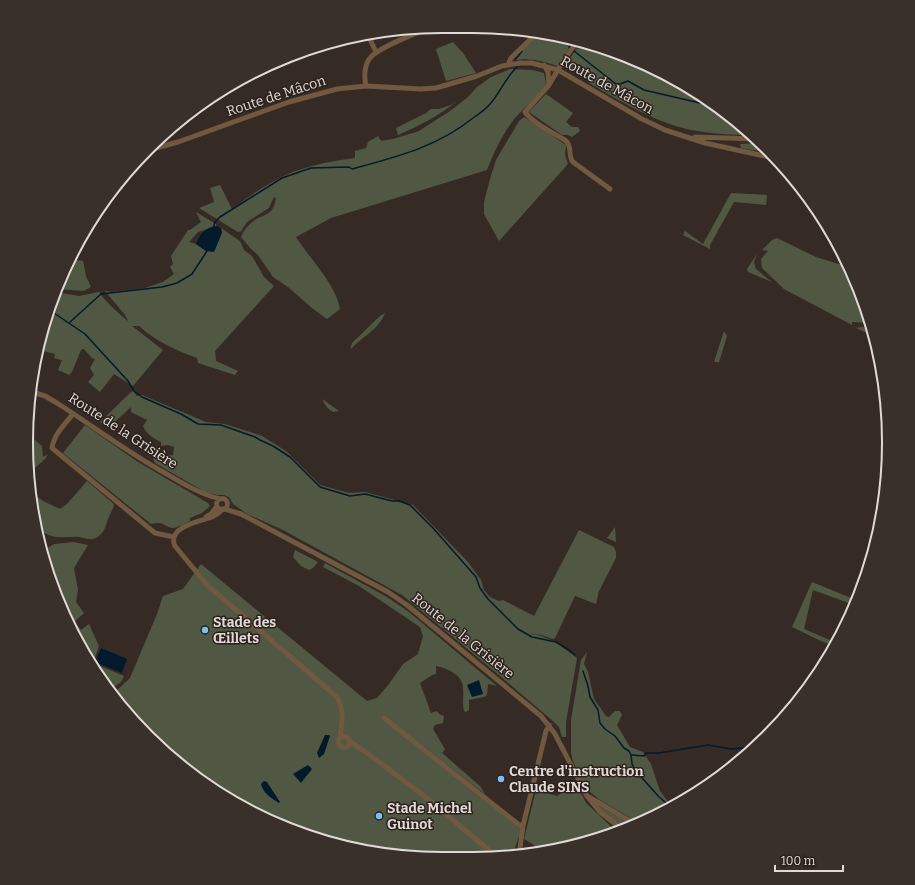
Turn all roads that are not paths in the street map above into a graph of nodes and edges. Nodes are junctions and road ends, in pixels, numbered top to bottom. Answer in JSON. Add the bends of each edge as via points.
{"nodes":[{"id":1,"x":412,"y":34,"type":"edge"},
{"id":2,"x":532,"y":38,"type":"edge"},
{"id":3,"x":370,"y":40,"type":"edge"},
{"id":4,"x":573,"y":46,"type":"edge"},
{"id":5,"x":376,"y":52,"type":"junction"},
{"id":6,"x":511,"y":64,"type":"junction"},
{"id":7,"x":544,"y":66,"type":"junction"},
{"id":8,"x":558,"y":70,"type":"junction"},
{"id":9,"x":549,"y":85,"type":"junction"},
{"id":10,"x":366,"y":86,"type":"junction"},
{"id":11,"x":748,"y":139,"type":"edge"},
{"id":12,"x":693,"y":140,"type":"junction"},
{"id":13,"x":162,"y":144,"type":"edge"},
{"id":14,"x":765,"y":156,"type":"edge"},
{"id":15,"x":610,"y":189,"type":"dead end"},
{"id":16,"x":37,"y":393,"type":"edge"},
{"id":17,"x":73,"y":414,"type":"junction"},
{"id":18,"x":202,"y":493,"type":"junction"},
{"id":19,"x":220,"y":499,"type":"junction"},
{"id":20,"x":228,"y":503,"type":"junction"},
{"id":21,"x":217,"y":505,"type":"junction"},
{"id":22,"x":224,"y":509,"type":"junction"},
{"id":23,"x":241,"y":514,"type":"junction"},
{"id":24,"x":203,"y":519,"type":"junction"},
{"id":25,"x":174,"y":536,"type":"junction"},
{"id":26,"x":384,"y":718,"type":"dead end"},
{"id":27,"x":343,"y":720,"type":"junction"},
{"id":28,"x":549,"y":725,"type":"junction"},
{"id":29,"x":340,"y":738,"type":"junction"},
{"id":30,"x":348,"y":739,"type":"junction"},
{"id":31,"x":346,"y":747,"type":"junction"},
{"id":32,"x":364,"y":751,"type":"junction"},
{"id":33,"x":587,"y":796,"type":"junction"},
{"id":34,"x":629,"y":821,"type":"edge"},
{"id":35,"x":617,"y":825,"type":"edge"},
{"id":36,"x":524,"y":826,"type":"junction"},
{"id":37,"x":520,"y":849,"type":"edge"},
{"id":38,"x":490,"y":851,"type":"edge"}],
"edges":[{"from":1,"to":5,"type":"street"},
{"from":2,"to":6,"type":"street","via":[[511,58]]},
{"from":3,"to":5,"type":"street"},
{"from":4,"to":8,"type":"street"},
{"from":5,"to":10,"type":"street","via":[[366,65]]},
{"from":6,"to":7,"type":"street","name":"Route de Mâcon","via":[[532,63]]},
{"from":6,"to":10,"type":"street","name":"Route de Mâcon","via":[[436,88]]},
{"from":7,"to":8,"type":"street","name":"Route de Mâcon"},
{"from":7,"to":9,"type":"street","via":[[548,72]]},
{"from":8,"to":9,"type":"street"},
{"from":8,"to":12,"type":"street","name":"Route de Mâcon","via":[[642,119]]},
{"from":9,"to":15,"type":"street","via":[[525,112],[567,142],[573,162]]},
{"from":10,"to":13,"type":"street","name":"Route de Mâcon","via":[[337,89],[289,102]]},
{"from":11,"to":12,"type":"street","via":[[695,137]]},
{"from":12,"to":14,"type":"street","name":"Route de Mâcon"},
{"from":16,"to":17,"type":"street","name":"Route de la Grisière"},
{"from":17,"to":18,"type":"street","name":"Route de la Grisière","via":[[150,465]]},
{"from":17,"to":25,"type":"street","via":[[56,436],[52,448],[155,533]]},
{"from":18,"to":19,"type":"street","name":"Route de la Grisière"},
{"from":18,"to":21,"type":"street","name":"Route de la Grisière"},
{"from":19,"to":20,"type":"street","name":"Route de la Grisière"},
{"from":19,"to":21,"type":"street"},
{"from":20,"to":22,"type":"street"},
{"from":20,"to":23,"type":"street","name":"Route de la Grisière"},
{"from":21,"to":22,"type":"street","name":"Route de la Grisière","via":[[219,509]]},
{"from":21,"to":24,"type":"street"},
{"from":22,"to":23,"type":"street","name":"Route de la Grisière"},
{"from":22,"to":24,"type":"street","via":[[215,516]]},
{"from":23,"to":28,"type":"street","name":"Route de la Grisière","via":[[388,592],[407,605]]},
{"from":24,"to":25,"type":"street","via":[[184,527]]},
{"from":25,"to":27,"type":"street","via":[[176,546],[207,585],[336,696]]},
{"from":26,"to":36,"type":"street","via":[[518,824]]},
{"from":27,"to":29,"type":"street"},
{"from":27,"to":30,"type":"street"},
{"from":28,"to":33,"type":"street","name":"Route de la Grisière"},
{"from":28,"to":36,"type":"street"},
{"from":29,"to":30,"type":"street","via":[[344,736]]},
{"from":29,"to":31,"type":"street","via":[[339,745]]},
{"from":30,"to":31,"type":"street","via":[[349,744]]},
{"from":30,"to":32,"type":"street"},
{"from":31,"to":32,"type":"street"},
{"from":32,"to":38,"type":"street","via":[[428,799]]},
{"from":33,"to":34,"type":"street"},
{"from":33,"to":35,"type":"street","name":"Route de la Grisière","via":[[600,812]]},
{"from":36,"to":37,"type":"street"}]}
